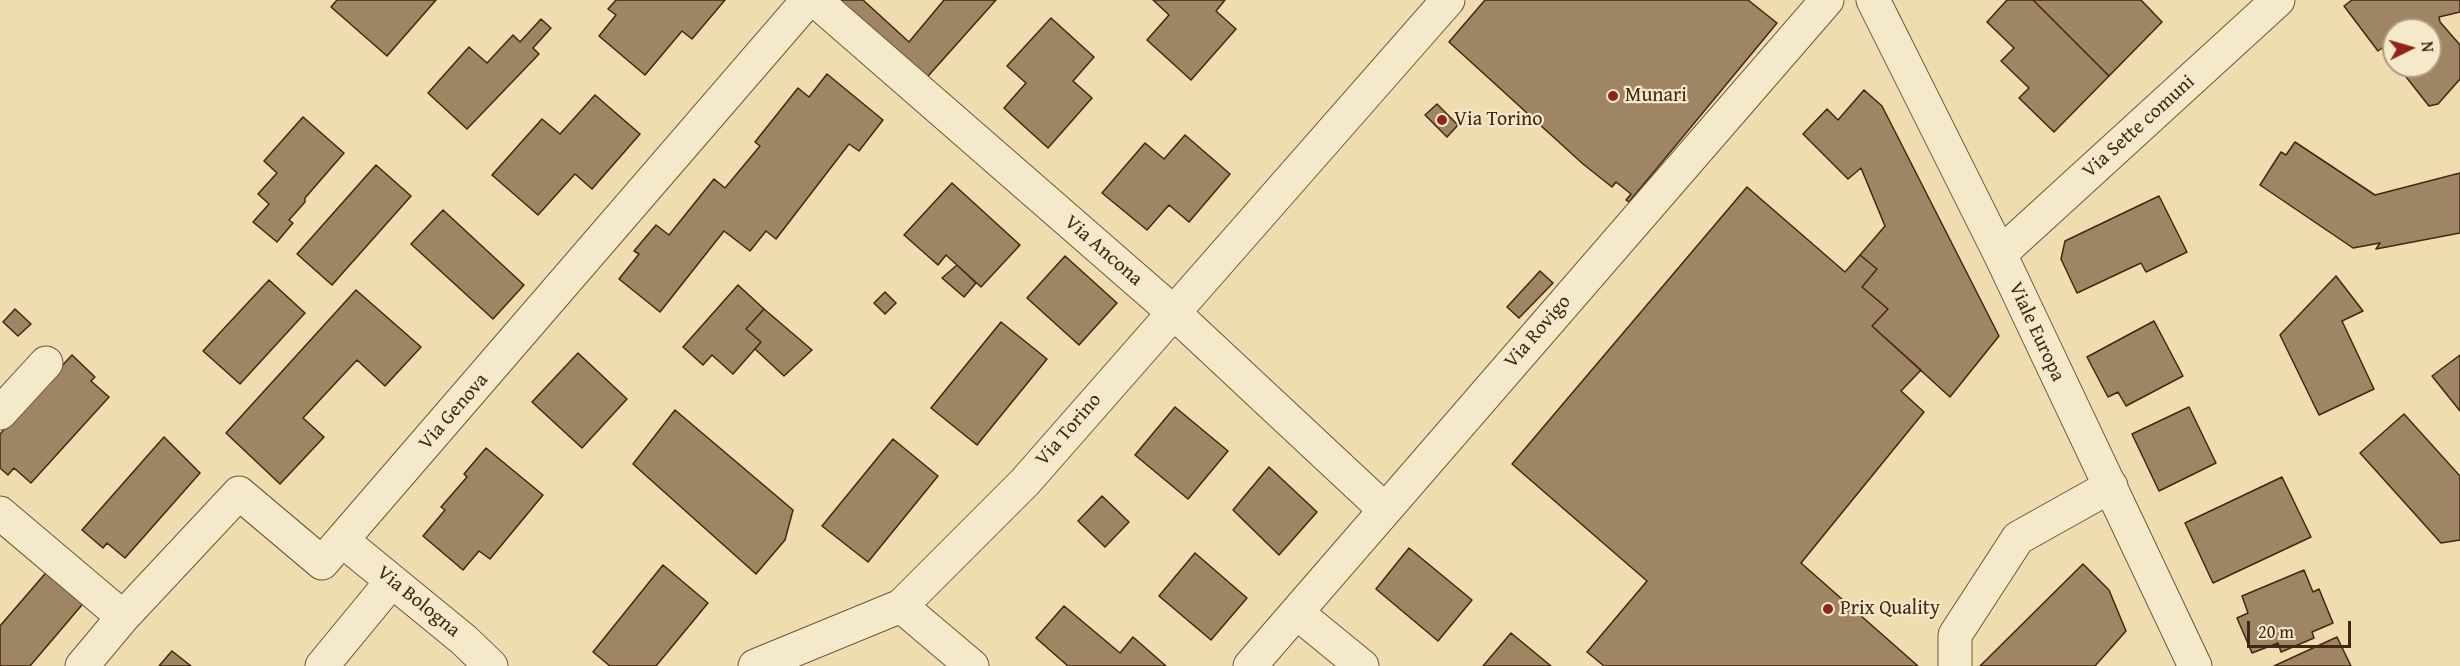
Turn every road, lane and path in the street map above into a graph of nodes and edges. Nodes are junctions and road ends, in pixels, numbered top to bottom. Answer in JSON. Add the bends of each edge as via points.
{"nodes":[{"id":1,"x":808,"y":0,"type":"edge"},
{"id":2,"x":815,"y":0,"type":"edge"},
{"id":3,"x":1448,"y":0,"type":"edge"},
{"id":4,"x":1827,"y":0,"type":"edge"},
{"id":5,"x":1873,"y":0,"type":"edge"},
{"id":6,"x":2278,"y":0,"type":"edge"},
{"id":7,"x":2000,"y":254,"type":"junction"},
{"id":8,"x":1172,"y":311,"type":"junction"},
{"id":9,"x":46,"y":363,"type":"dead end"},
{"id":10,"x":0,"y":413,"type":"edge"},
{"id":11,"x":2111,"y":486,"type":"junction"},
{"id":12,"x":1384,"y":509,"type":"junction"},
{"id":13,"x":0,"y":513,"type":"edge"},
{"id":14,"x":343,"y":541,"type":"junction"},
{"id":15,"x":392,"y":581,"type":"junction"},
{"id":16,"x":901,"y":606,"type":"junction"},
{"id":17,"x":1297,"y":612,"type":"junction"},
{"id":18,"x":123,"y":617,"type":"junction"},
{"id":19,"x":82,"y":666,"type":"edge"},
{"id":20,"x":322,"y":666,"type":"edge"},
{"id":21,"x":491,"y":666,"type":"edge"},
{"id":22,"x":755,"y":666,"type":"edge"},
{"id":23,"x":972,"y":666,"type":"edge"},
{"id":24,"x":1250,"y":666,"type":"edge"},
{"id":25,"x":1362,"y":666,"type":"edge"},
{"id":26,"x":1955,"y":666,"type":"edge"},
{"id":27,"x":2194,"y":666,"type":"edge"}],
"edges":[{"from":1,"to":14,"type":"street","name":"Via Genova"},
{"from":2,"to":8,"type":"street","name":"Via Ancona"},
{"from":3,"to":8,"type":"street","name":"Via Torino"},
{"from":4,"to":12,"type":"street","name":"Via Rovigo"},
{"from":5,"to":7,"type":"street","name":"Viale Europa"},
{"from":6,"to":7,"type":"street","name":"Via Sette comuni"},
{"from":7,"to":11,"type":"street","name":"Viale Europa"},
{"from":8,"to":12,"type":"street","name":"Via Ancona"},
{"from":8,"to":16,"type":"street","name":"Via Torino","via":[[1025,482]]},
{"from":9,"to":10,"type":"street"},
{"from":11,"to":26,"type":"street","via":[[2018,538],[1955,635]]},
{"from":11,"to":27,"type":"street","name":"Viale Europa"},
{"from":12,"to":17,"type":"street","name":"Via Rovigo"},
{"from":13,"to":18,"type":"street"},
{"from":14,"to":15,"type":"street","name":"Via Bologna"},
{"from":14,"to":18,"type":"street","name":"Via Genova","via":[[322,563],[239,493]]},
{"from":15,"to":20,"type":"street"},
{"from":15,"to":21,"type":"street","name":"Via Bologna"},
{"from":16,"to":22,"type":"street"},
{"from":16,"to":23,"type":"street"},
{"from":17,"to":24,"type":"street","name":"Via Rovigo"},
{"from":17,"to":25,"type":"street"},
{"from":18,"to":19,"type":"street","name":"Via Genova"}]}
